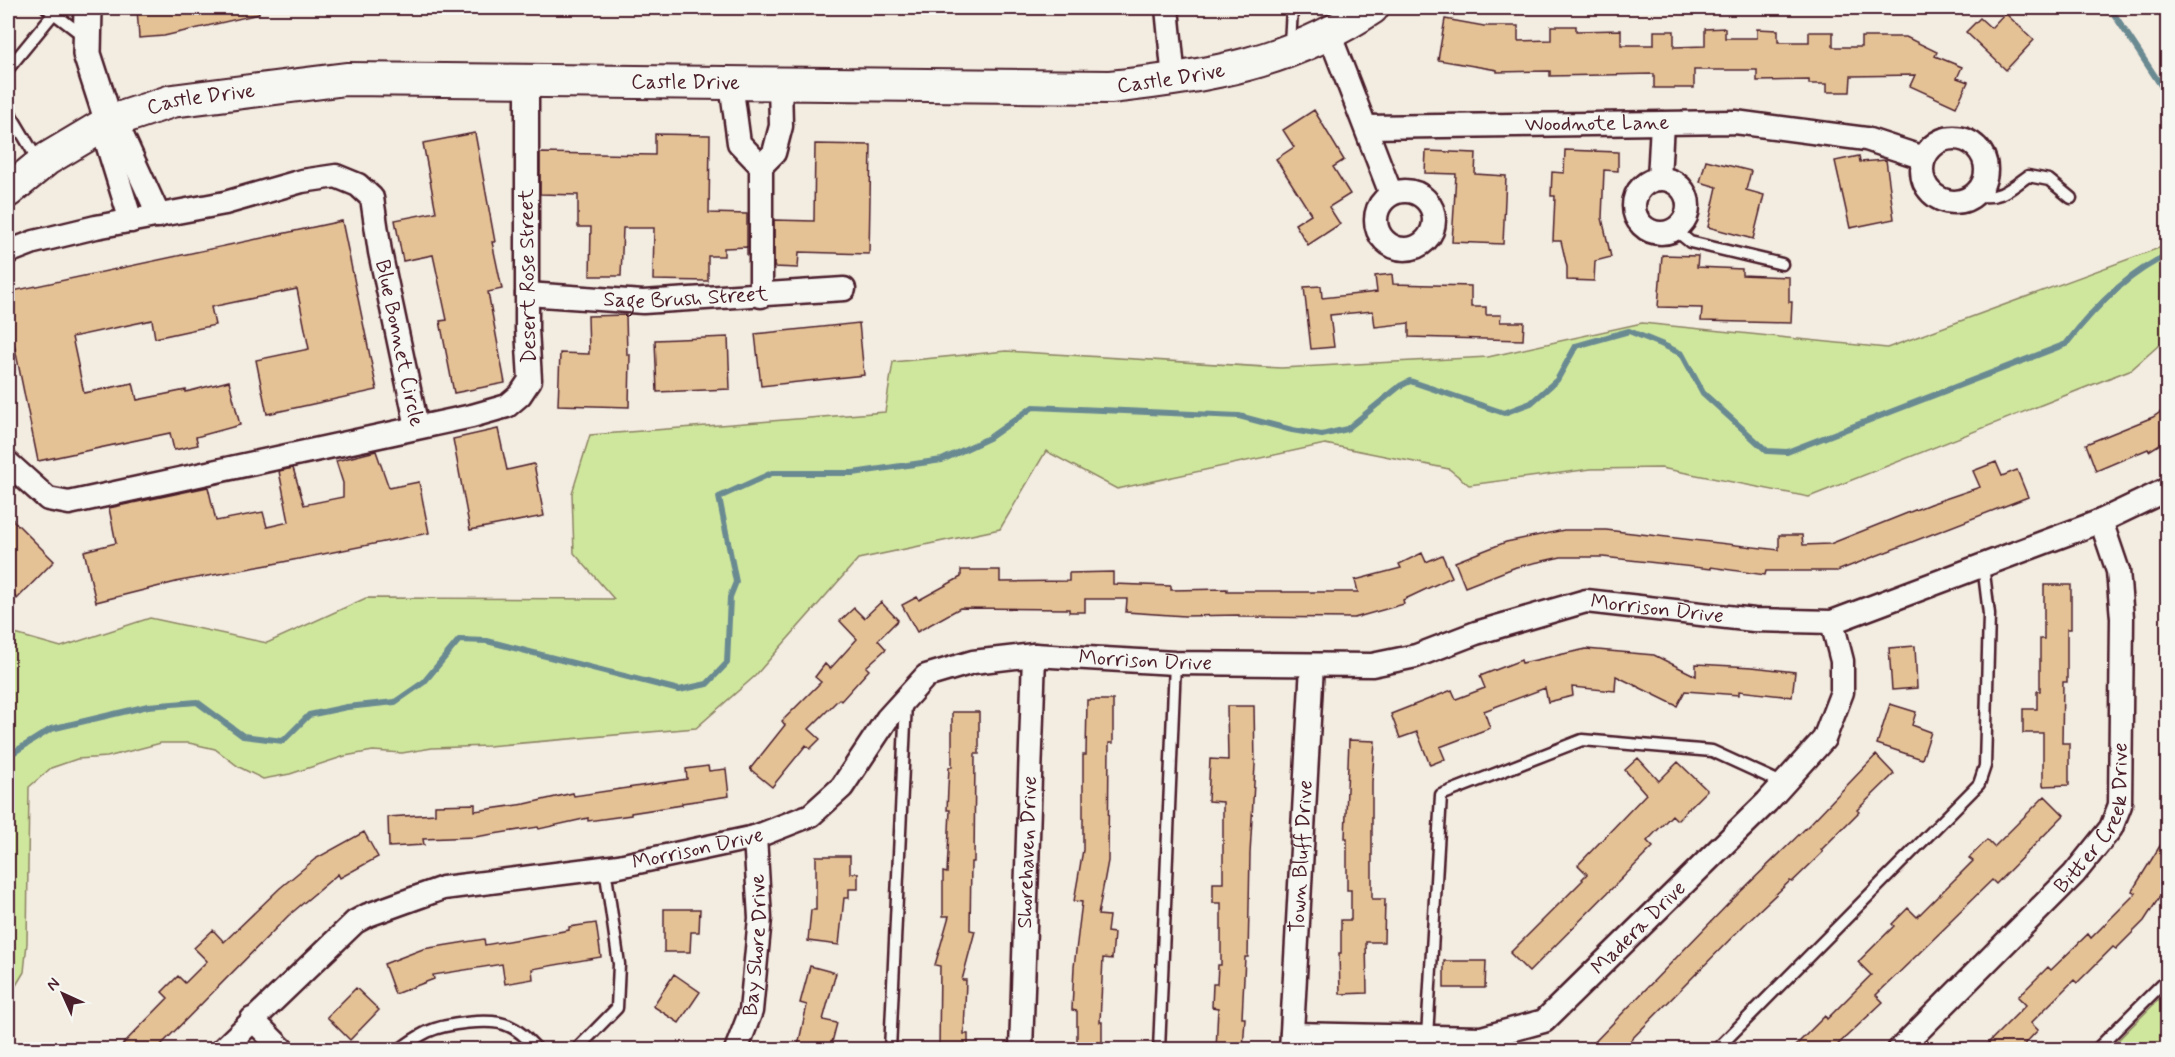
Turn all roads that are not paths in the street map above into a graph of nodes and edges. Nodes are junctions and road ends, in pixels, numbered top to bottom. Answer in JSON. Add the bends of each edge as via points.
{"nodes":[{"id":1,"x":88,"y":8,"type":"edge"},
{"id":2,"x":1167,"y":8,"type":"edge"},
{"id":3,"x":1292,"y":8,"type":"edge"},
{"id":4,"x":1372,"y":8,"type":"edge"},
{"id":5,"x":51,"y":10,"type":"edge"},
{"id":6,"x":1329,"y":33,"type":"junction"},
{"id":7,"x":87,"y":39,"type":"junction"},
{"id":8,"x":1290,"y":51,"type":"junction"},
{"id":9,"x":8,"y":69,"type":"edge"},
{"id":10,"x":1174,"y":80,"type":"junction"},
{"id":11,"x":527,"y":81,"type":"junction"},
{"id":12,"x":731,"y":83,"type":"junction"},
{"id":13,"x":780,"y":83,"type":"junction"},
{"id":14,"x":8,"y":110,"type":"edge"},
{"id":15,"x":109,"y":122,"type":"junction"},
{"id":16,"x":1662,"y":123,"type":"junction"},
{"id":17,"x":1366,"y":127,"type":"junction"},
{"id":18,"x":1924,"y":158,"type":"junction"},
{"id":19,"x":40,"y":164,"type":"junction"},
{"id":20,"x":761,"y":166,"type":"junction"},
{"id":21,"x":1659,"y":179,"type":"junction"},
{"id":22,"x":8,"y":191,"type":"edge"},
{"id":23,"x":1391,"y":194,"type":"dead end"},
{"id":24,"x":1974,"y":195,"type":"junction"},
{"id":25,"x":2071,"y":198,"type":"dead end"},
{"id":26,"x":159,"y":216,"type":"junction"},
{"id":27,"x":131,"y":221,"type":"junction"},
{"id":28,"x":1674,"y":229,"type":"junction"},
{"id":29,"x":8,"y":252,"type":"edge"},
{"id":30,"x":1782,"y":264,"type":"dead end"},
{"id":31,"x":844,"y":289,"type":"dead end"},
{"id":32,"x":527,"y":294,"type":"junction"},
{"id":33,"x":761,"y":296,"type":"junction"},
{"id":34,"x":417,"y":427,"type":"junction"},
{"id":35,"x":8,"y":463,"type":"edge"},
{"id":36,"x":2168,"y":489,"type":"edge"},
{"id":37,"x":2100,"y":520,"type":"junction"},
{"id":38,"x":1983,"y":565,"type":"junction"},
{"id":39,"x":1832,"y":622,"type":"junction"},
{"id":40,"x":1034,"y":655,"type":"junction"},
{"id":41,"x":1175,"y":663,"type":"junction"},
{"id":42,"x":1312,"y":665,"type":"junction"},
{"id":43,"x":907,"y":697,"type":"junction"},
{"id":44,"x":1784,"y":784,"type":"junction"},
{"id":45,"x":755,"y":837,"type":"junction"},
{"id":46,"x":605,"y":868,"type":"junction"},
{"id":47,"x":2168,"y":978,"type":"edge"},
{"id":48,"x":252,"y":1020,"type":"junction"},
{"id":49,"x":1427,"y":1037,"type":"junction"},
{"id":50,"x":1292,"y":1042,"type":"edge"},
{"id":51,"x":222,"y":1050,"type":"edge"},
{"id":52,"x":283,"y":1050,"type":"edge"},
{"id":53,"x":399,"y":1050,"type":"edge"},
{"id":54,"x":538,"y":1050,"type":"edge"},
{"id":55,"x":576,"y":1050,"type":"edge"},
{"id":56,"x":736,"y":1050,"type":"edge"},
{"id":57,"x":890,"y":1050,"type":"edge"},
{"id":58,"x":1021,"y":1050,"type":"edge"},
{"id":59,"x":1159,"y":1050,"type":"edge"},
{"id":60,"x":1716,"y":1050,"type":"edge"},
{"id":61,"x":1899,"y":1050,"type":"edge"},
{"id":62,"x":2096,"y":1050,"type":"edge"}],
"edges":[{"from":1,"to":7,"type":"street"},
{"from":2,"to":10,"type":"street"},
{"from":3,"to":8,"type":"lane"},
{"from":4,"to":6,"type":"main road","name":"Castle Drive"},
{"from":5,"to":7,"type":"lane"},
{"from":5,"to":9,"type":"lane"},
{"from":6,"to":8,"type":"main road","name":"Castle Drive"},
{"from":6,"to":17,"type":"street"},
{"from":7,"to":15,"type":"street","via":[[87,54]]},
{"from":8,"to":10,"type":"main road","name":"Castle Drive","via":[[1236,68]]},
{"from":10,"to":13,"type":"main road","name":"Castle Drive","via":[[1110,87]]},
{"from":11,"to":12,"type":"main road","name":"Castle Drive"},
{"from":11,"to":15,"type":"main road","name":"Castle Drive","via":[[346,79],[172,101]]},
{"from":11,"to":32,"type":"street","name":"Desert Rose Street"},
{"from":12,"to":13,"type":"main road","name":"Castle Drive"},
{"from":12,"to":20,"type":"street","via":[[739,143]]},
{"from":13,"to":20,"type":"street","via":[[781,126],[774,153]]},
{"from":14,"to":19,"type":"lane"},
{"from":15,"to":19,"type":"main road","name":"Castle Drive"},
{"from":15,"to":26,"type":"street","via":[[121,133]]},
{"from":15,"to":27,"type":"street","via":[[106,140]]},
{"from":16,"to":17,"type":"street","name":"Woodnote Lane"},
{"from":16,"to":18,"type":"street","name":"Woodnote Lane","via":[[1735,122],[1866,139]]},
{"from":16,"to":21,"type":"street"},
{"from":17,"to":23,"type":"street"},
{"from":18,"to":24,"type":"street","via":[[1923,178],[1934,195],[1953,202]]},
{"from":18,"to":24,"type":"street","via":[[1930,148],[1949,138],[1971,142],[1979,149],[1986,170]]},
{"from":19,"to":22,"type":"main road","name":"Castle Drive"},
{"from":20,"to":33,"type":"street"},
{"from":21,"to":28,"type":"street","via":[[1676,183],[1687,198],[1686,215]]},
{"from":21,"to":28,"type":"street","via":[[1638,192],[1634,209],[1649,230]]},
{"from":24,"to":25,"type":"lane","via":[[1988,198],[2008,191],[2028,177],[2049,180]]},
{"from":26,"to":27,"type":"street","name":"Blue Bonnet Circle"},
{"from":26,"to":34,"type":"street","name":"Blue Bonnet Circle","via":[[225,203],[302,181],[336,176],[358,185],[372,198]]},
{"from":27,"to":29,"type":"street","name":"Blue Bonnet Circle","via":[[34,242]]},
{"from":28,"to":30,"type":"lane","via":[[1690,242]]},
{"from":31,"to":33,"type":"street","name":"Sage Brush Street"},
{"from":32,"to":33,"type":"street","name":"Sage Brush Street","via":[[643,302]]},
{"from":32,"to":34,"type":"street","name":"Desert Rose Street","via":[[530,380],[520,395],[507,406]]},
{"from":34,"to":35,"type":"street","name":"Blue Bonnet Circle","via":[[69,502],[48,499]]},
{"from":36,"to":37,"type":"street","name":"Morrison Drive"},
{"from":37,"to":38,"type":"street","name":"Morrison Drive"},
{"from":37,"to":61,"type":"street","name":"Bitter Creek Drive","via":[[2118,571],[2122,618],[2117,813],[2111,828],[2074,874]]},
{"from":38,"to":39,"type":"street","name":"Morrison Drive"},
{"from":38,"to":60,"type":"lane","via":[[1989,614],[1985,766],[1979,784]]},
{"from":39,"to":42,"type":"street","name":"Morrison Drive","via":[[1754,620],[1586,601],[1476,633],[1416,656],[1372,665]]},
{"from":39,"to":44,"type":"street","name":"Madera Drive","via":[[1842,661],[1842,692],[1824,739]]},
{"from":40,"to":41,"type":"street","name":"Morrison Drive"},
{"from":40,"to":43,"type":"street","name":"Morrison Drive","via":[[973,662],[926,676]]},
{"from":40,"to":58,"type":"street","name":"Shorehaven Drive"},
{"from":41,"to":42,"type":"street","name":"Morrison Drive"},
{"from":41,"to":59,"type":"lane"},
{"from":42,"to":50,"type":"street","name":"Town Bluff Drive"},
{"from":43,"to":45,"type":"street","name":"Morrison Drive","via":[[887,719],[842,788],[811,814]]},
{"from":43,"to":57,"type":"lane"},
{"from":44,"to":49,"type":"street","name":"Madera Drive","via":[[1544,1021],[1481,1038]]},
{"from":44,"to":49,"type":"lane","via":[[1712,751],[1582,740],[1441,795]]},
{"from":45,"to":46,"type":"street","name":"Morrison Drive"},
{"from":45,"to":56,"type":"street","name":"Bay Shore Drive","via":[[760,918],[751,1011]]},
{"from":46,"to":48,"type":"street","name":"Morrison Drive","via":[[443,888],[368,915],[355,922]]},
{"from":46,"to":55,"type":"lane","via":[[619,964],[618,1008]]},
{"from":47,"to":62,"type":"lane"},
{"from":48,"to":51,"type":"street","name":"Morrison Drive"},
{"from":48,"to":52,"type":"street"},
{"from":49,"to":50,"type":"street","name":"Madera Drive"},
{"from":53,"to":54,"type":"lane","via":[[429,1031],[491,1022],[507,1024]]}]}
